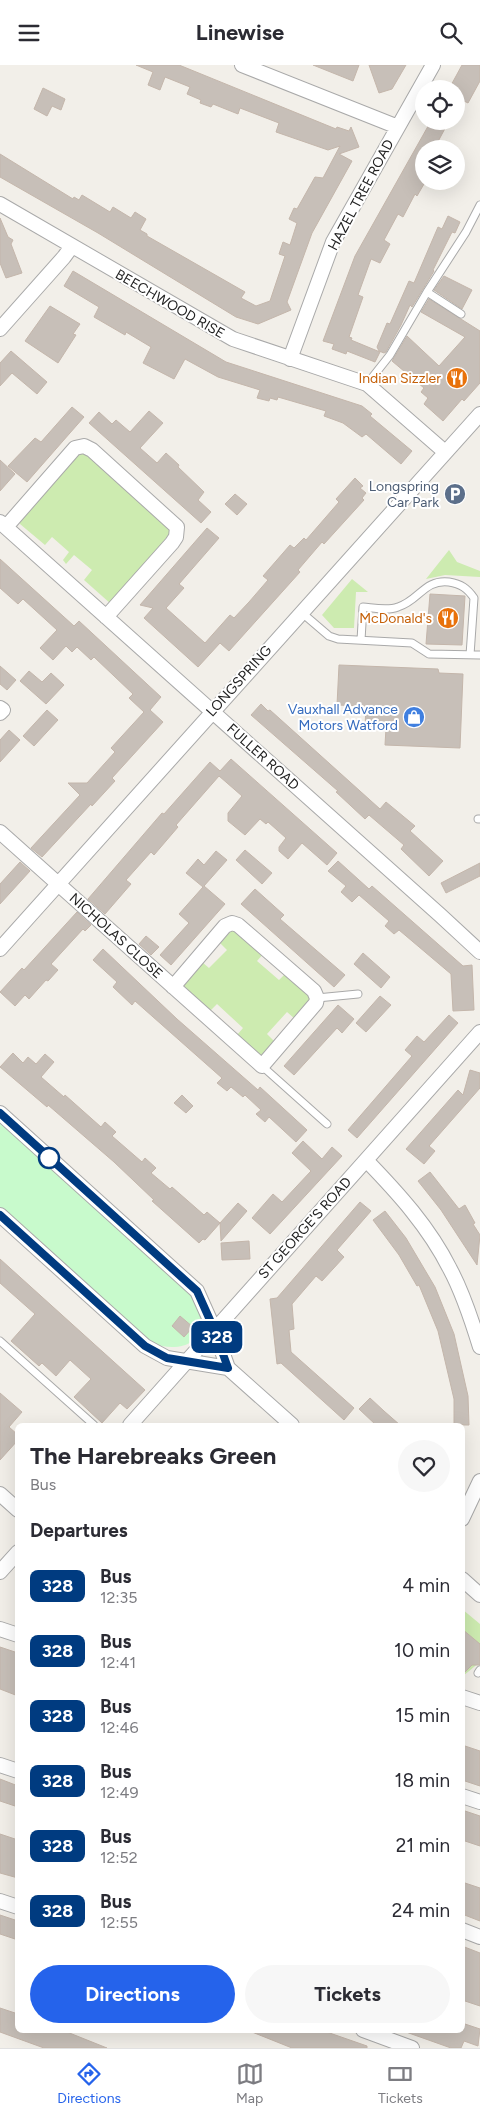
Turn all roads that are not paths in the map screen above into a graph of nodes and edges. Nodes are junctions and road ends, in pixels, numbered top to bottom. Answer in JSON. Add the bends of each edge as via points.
{"nodes":[{"id":1,"x":242,"y":65,"type":"edge"},
{"id":2,"x":433,"y":65,"type":"edge"},
{"id":3,"x":398,"y":127,"type":"junction"},
{"id":4,"x":0,"y":204,"type":"edge"},
{"id":5,"x":480,"y":205,"type":"edge"},
{"id":6,"x":72,"y":246,"type":"junction"},
{"id":7,"x":427,"y":292,"type":"junction"},
{"id":8,"x":461,"y":314,"type":"dead end"},
{"id":9,"x":0,"y":329,"type":"edge"},
{"id":10,"x":290,"y":359,"type":"junction"},
{"id":11,"x":367,"y":384,"type":"junction"},
{"id":12,"x":480,"y":414,"type":"edge"},
{"id":13,"x":445,"y":452,"type":"junction"},
{"id":14,"x":3,"y":525,"type":"edge"},
{"id":15,"x":302,"y":612,"type":"junction"},
{"id":16,"x":106,"y":617,"type":"junction"},
{"id":17,"x":361,"y":641,"type":"junction"},
{"id":18,"x":470,"y":655,"type":"junction"},
{"id":19,"x":480,"y":655,"type":"edge"},
{"id":20,"x":0,"y":708,"type":"edge"},
{"id":21,"x":212,"y":712,"type":"junction"},
{"id":22,"x":0,"y":713,"type":"edge"},
{"id":23,"x":0,"y":832,"type":"edge"},
{"id":24,"x":58,"y":884,"type":"junction"},
{"id":25,"x":0,"y":949,"type":"edge"},
{"id":26,"x":480,"y":953,"type":"edge"},
{"id":27,"x":174,"y":987,"type":"junction"},
{"id":28,"x":358,"y":994,"type":"dead end"},
{"id":29,"x":317,"y":998,"type":"junction"},
{"id":30,"x":480,"y":1032,"type":"edge"},
{"id":31,"x":262,"y":1066,"type":"junction"},
{"id":32,"x":0,"y":1113,"type":"edge"},
{"id":33,"x":327,"y":1124,"type":"dead end"},
{"id":34,"x":366,"y":1160,"type":"junction"},
{"id":35,"x":0,"y":1215,"type":"edge"},
{"id":36,"x":214,"y":1329,"type":"junction"},
{"id":37,"x":0,"y":1341,"type":"edge"},
{"id":38,"x":480,"y":1347,"type":"edge"},
{"id":39,"x":186,"y":1361,"type":"junction"},
{"id":40,"x":228,"y":1368,"type":"junction"},
{"id":41,"x":92,"y":1423,"type":"edge"},
{"id":42,"x":132,"y":1423,"type":"edge"},
{"id":43,"x":290,"y":1423,"type":"edge"},
{"id":44,"x":480,"y":1481,"type":"edge"},
{"id":45,"x":0,"y":1494,"type":"edge"},
{"id":46,"x":15,"y":1507,"type":"edge"},
{"id":47,"x":465,"y":1513,"type":"edge"},
{"id":48,"x":15,"y":1555,"type":"edge"},
{"id":49,"x":0,"y":1572,"type":"edge"},
{"id":50,"x":465,"y":1582,"type":"edge"},
{"id":51,"x":480,"y":1595,"type":"edge"},
{"id":52,"x":0,"y":1629,"type":"edge"},
{"id":53,"x":15,"y":1634,"type":"edge"},
{"id":54,"x":465,"y":1698,"type":"edge"},
{"id":55,"x":480,"y":1703,"type":"edge"},
{"id":56,"x":0,"y":1765,"type":"edge"},
{"id":57,"x":15,"y":1770,"type":"edge"},
{"id":58,"x":465,"y":1797,"type":"edge"},
{"id":59,"x":480,"y":1802,"type":"edge"},
{"id":60,"x":0,"y":1901,"type":"edge"},
{"id":61,"x":15,"y":1906,"type":"edge"},
{"id":62,"x":465,"y":1931,"type":"edge"},
{"id":63,"x":480,"y":1937,"type":"edge"},
{"id":64,"x":371,"y":2033,"type":"edge"},
{"id":65,"x":412,"y":2048,"type":"edge"}],
"edges":[{"from":1,"to":3,"type":"street"},
{"from":2,"to":3,"type":"street","name":"HAZEL TREE ROAD"},
{"from":3,"to":10,"type":"street","name":"HAZEL TREE ROAD","via":[[334,242]]},
{"from":4,"to":6,"type":"street","name":"BEECHWOOD RISE"},
{"from":5,"to":7,"type":"lane"},
{"from":6,"to":9,"type":"street"},
{"from":6,"to":10,"type":"street","name":"BEECHWOOD RISE","via":[[213,330]]},
{"from":7,"to":8,"type":"lane"},
{"from":7,"to":11,"type":"lane","via":[[390,355]]},
{"from":10,"to":11,"type":"street","name":"BEECHWOOD RISE"},
{"from":11,"to":13,"type":"street","name":"BEECHWOOD RISE"},
{"from":12,"to":13,"type":"street","name":"LONGSPRING"},
{"from":13,"to":15,"type":"street","name":"LONGSPRING"},
{"from":14,"to":16,"type":"street","name":"FULLER ROAD"},
{"from":14,"to":16,"type":"street","via":[[75,448],[88,447],[106,462],[174,523],[177,532],[172,543]]},
{"from":15,"to":17,"type":"lane","via":[[329,636]]},
{"from":15,"to":21,"type":"street","name":"LONGSPRING"},
{"from":16,"to":21,"type":"street","name":"FULLER ROAD"},
{"from":17,"to":18,"type":"lane","via":[[412,643],[429,654]]},
{"from":17,"to":18,"type":"lane","via":[[363,607],[397,608],[433,583],[455,583],[464,586],[474,597]]},
{"from":18,"to":19,"type":"lane"},
{"from":20,"to":22,"type":"street","via":[[3,710]]},
{"from":21,"to":24,"type":"street","name":"LONGSPRING"},
{"from":21,"to":26,"type":"street","name":"FULLER ROAD"},
{"from":23,"to":24,"type":"street","name":"NICHOLAS CLOSE"},
{"from":24,"to":25,"type":"street","name":"LONGSPRING"},
{"from":24,"to":27,"type":"street","name":"NICHOLAS CLOSE"},
{"from":27,"to":29,"type":"street","name":"NICHOLAS CLOSE","via":[[224,926],[232,923],[314,991]]},
{"from":27,"to":31,"type":"street","name":"NICHOLAS CLOSE"},
{"from":28,"to":29,"type":"lane"},
{"from":29,"to":31,"type":"street"},
{"from":30,"to":34,"type":"street","name":"ST GEORGE'S ROAD"},
{"from":31,"to":33,"type":"lane"},
{"from":32,"to":36,"type":"street","via":[[197,1291]]},
{"from":34,"to":36,"type":"street","name":"ST GEORGE'S ROAD"},
{"from":34,"to":38,"type":"street","via":[[406,1204],[436,1245],[462,1296]]},
{"from":35,"to":39,"type":"street","via":[[145,1346],[167,1358]]},
{"from":36,"to":39,"type":"street","name":"ST GEORGE'S ROAD"},
{"from":36,"to":40,"type":"street"},
{"from":37,"to":41,"type":"lane"},
{"from":39,"to":40,"type":"street"},
{"from":39,"to":42,"type":"street","name":"ST GEORGE'S ROAD"},
{"from":40,"to":43,"type":"street"},
{"from":44,"to":47,"type":"street"},
{"from":45,"to":46,"type":"street"},
{"from":48,"to":49,"type":"street"},
{"from":50,"to":51,"type":"street"},
{"from":52,"to":53,"type":"street"},
{"from":54,"to":55,"type":"street"},
{"from":56,"to":57,"type":"street"},
{"from":58,"to":59,"type":"street"},
{"from":60,"to":61,"type":"street"},
{"from":62,"to":63,"type":"street"},
{"from":64,"to":65,"type":"street"}]}
